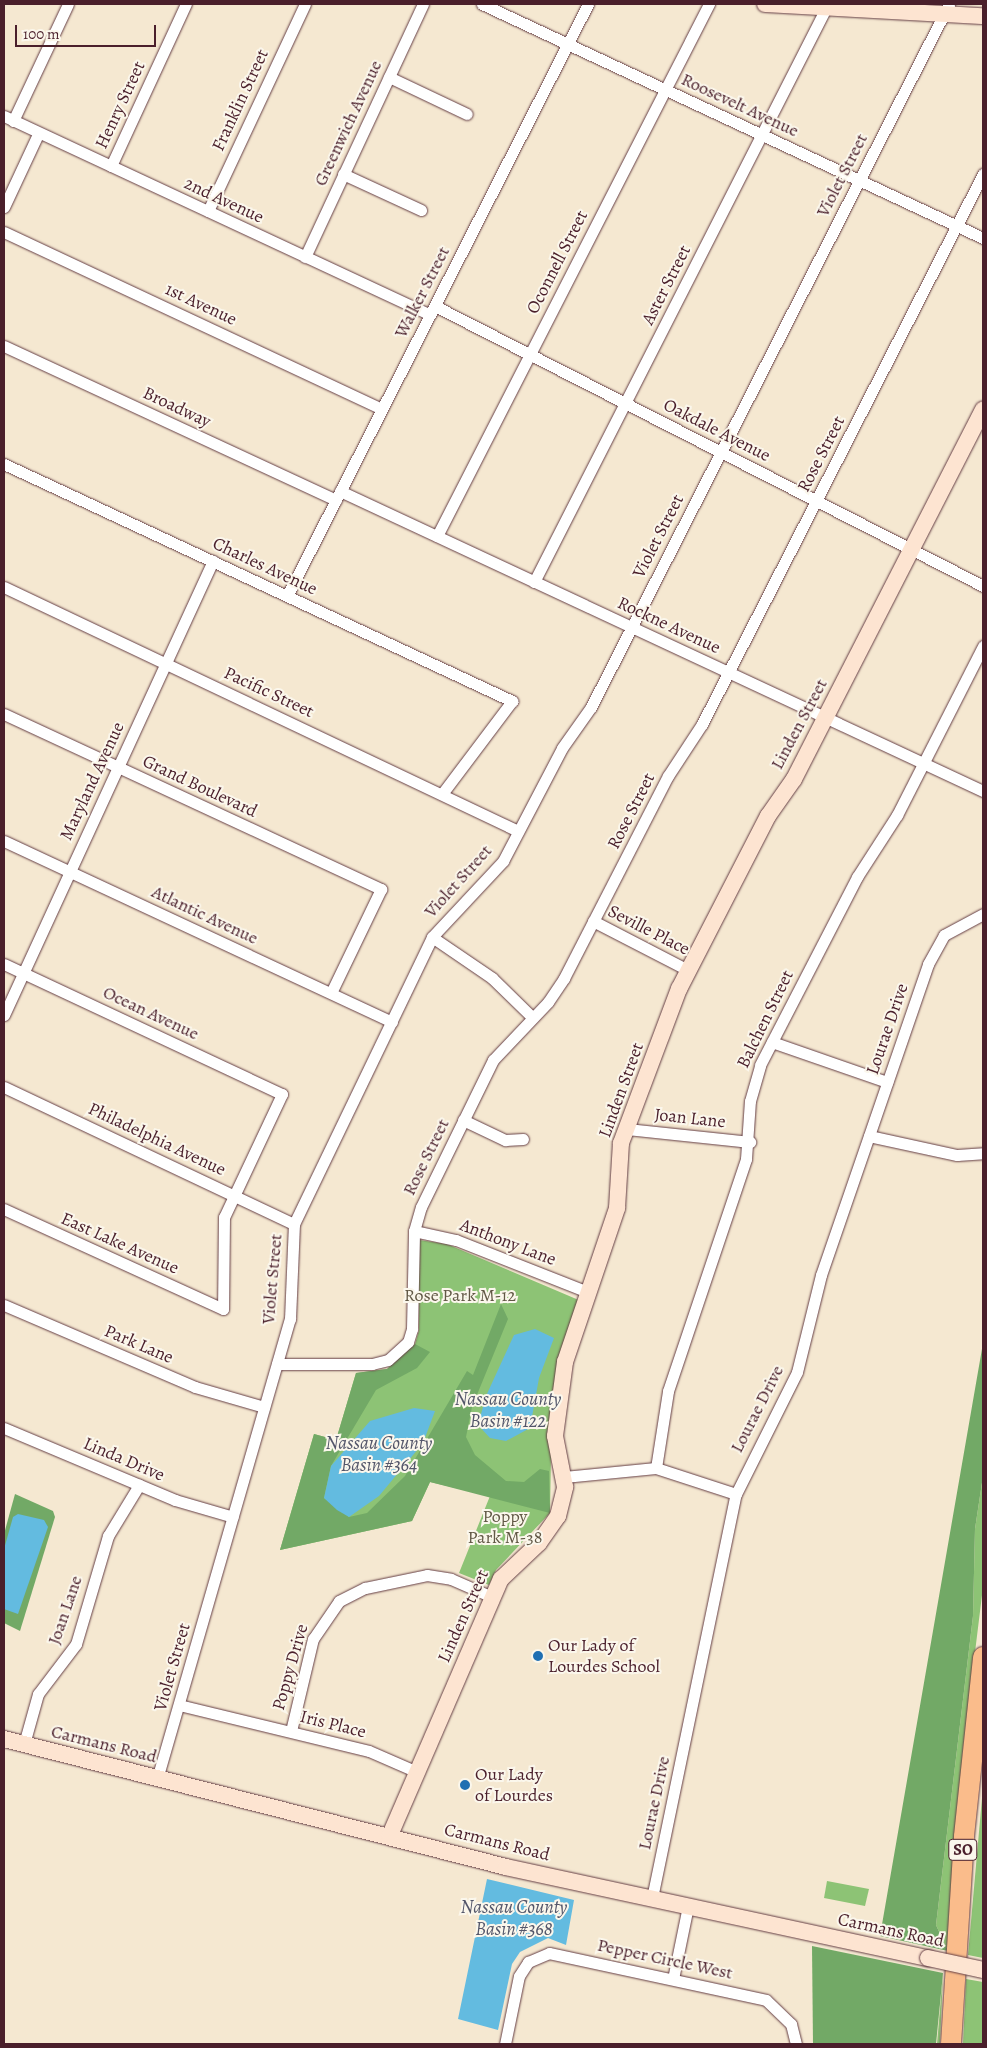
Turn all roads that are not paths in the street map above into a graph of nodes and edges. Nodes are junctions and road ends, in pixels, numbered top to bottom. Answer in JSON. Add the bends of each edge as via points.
{"nodes":[{"id":1,"x":68,"y":4,"type":"edge"},
{"id":2,"x":186,"y":4,"type":"edge"},
{"id":3,"x":305,"y":4,"type":"edge"},
{"id":4,"x":423,"y":4,"type":"edge"},
{"id":5,"x":482,"y":4,"type":"edge"},
{"id":6,"x":588,"y":4,"type":"edge"},
{"id":7,"x":709,"y":4,"type":"edge"},
{"id":8,"x":765,"y":4,"type":"edge"},
{"id":9,"x":828,"y":5,"type":"edge"},
{"id":10,"x":947,"y":9,"type":"edge"},
{"id":11,"x":983,"y":16,"type":"edge"},
{"id":12,"x":568,"y":44,"type":"junction"},
{"id":13,"x":389,"y":77,"type":"junction"},
{"id":14,"x":665,"y":89,"type":"junction"},
{"id":15,"x":467,"y":114,"type":"dead end"},
{"id":16,"x":9,"y":119,"type":"edge"},
{"id":17,"x":38,"y":134,"type":"junction"},
{"id":18,"x":762,"y":134,"type":"junction"},
{"id":19,"x":110,"y":166,"type":"junction"},
{"id":20,"x":343,"y":174,"type":"junction"},
{"id":21,"x":983,"y":174,"type":"edge"},
{"id":22,"x":859,"y":180,"type":"junction"},
{"id":23,"x":4,"y":207,"type":"edge"},
{"id":24,"x":420,"y":210,"type":"dead end"},
{"id":25,"x":208,"y":211,"type":"junction"},
{"id":26,"x":957,"y":226,"type":"junction"},
{"id":27,"x":4,"y":232,"type":"edge"},
{"id":28,"x":983,"y":238,"type":"edge"},
{"id":29,"x":305,"y":256,"type":"junction"},
{"id":30,"x":432,"y":311,"type":"junction"},
{"id":31,"x":4,"y":346,"type":"edge"},
{"id":32,"x":530,"y":354,"type":"junction"},
{"id":33,"x":625,"y":403,"type":"junction"},
{"id":34,"x":382,"y":409,"type":"junction"},
{"id":35,"x":983,"y":410,"type":"edge"},
{"id":36,"x":721,"y":452,"type":"junction"},
{"id":37,"x":4,"y":464,"type":"edge"},
{"id":38,"x":338,"y":496,"type":"junction"},
{"id":39,"x":816,"y":500,"type":"junction"},
{"id":40,"x":437,"y":536,"type":"junction"},
{"id":41,"x":912,"y":549,"type":"junction"},
{"id":42,"x":213,"y":562,"type":"junction"},
{"id":43,"x":534,"y":582,"type":"junction"},
{"id":44,"x":983,"y":586,"type":"edge"},
{"id":45,"x":4,"y":587,"type":"edge"},
{"id":46,"x":287,"y":596,"type":"junction"},
{"id":47,"x":632,"y":627,"type":"junction"},
{"id":48,"x":983,"y":646,"type":"edge"},
{"id":49,"x":166,"y":663,"type":"junction"},
{"id":50,"x":729,"y":672,"type":"junction"},
{"id":51,"x":4,"y":714,"type":"edge"},
{"id":52,"x":826,"y":718,"type":"junction"},
{"id":53,"x":924,"y":763,"type":"junction"},
{"id":54,"x":118,"y":767,"type":"junction"},
{"id":55,"x":983,"y":791,"type":"edge"},
{"id":56,"x":442,"y":794,"type":"junction"},
{"id":57,"x":518,"y":831,"type":"junction"},
{"id":58,"x":4,"y":840,"type":"edge"},
{"id":59,"x":70,"y":871,"type":"junction"},
{"id":60,"x":983,"y":914,"type":"edge"},
{"id":61,"x":593,"y":921,"type":"junction"},
{"id":62,"x":432,"y":937,"type":"junction"},
{"id":63,"x":4,"y":964,"type":"edge"},
{"id":64,"x":688,"y":970,"type":"junction"},
{"id":65,"x":23,"y":973,"type":"junction"},
{"id":66,"x":331,"y":993,"type":"junction"},
{"id":67,"x":4,"y":1014,"type":"edge"},
{"id":68,"x":532,"y":1017,"type":"junction"},
{"id":69,"x":392,"y":1022,"type":"junction"},
{"id":70,"x":772,"y":1042,"type":"junction"},
{"id":71,"x":887,"y":1082,"type":"junction"},
{"id":72,"x":4,"y":1086,"type":"edge"},
{"id":73,"x":463,"y":1120,"type":"junction"},
{"id":74,"x":627,"y":1129,"type":"junction"},
{"id":75,"x":869,"y":1136,"type":"junction"},
{"id":76,"x":523,"y":1139,"type":"dead end"},
{"id":77,"x":750,"y":1142,"type":"junction"},
{"id":78,"x":983,"y":1153,"type":"edge"},
{"id":79,"x":235,"y":1195,"type":"junction"},
{"id":80,"x":4,"y":1209,"type":"edge"},
{"id":81,"x":294,"y":1224,"type":"junction"},
{"id":82,"x":414,"y":1231,"type":"junction"},
{"id":83,"x":588,"y":1292,"type":"junction"},
{"id":84,"x":4,"y":1305,"type":"edge"},
{"id":85,"x":277,"y":1364,"type":"junction"},
{"id":86,"x":264,"y":1406,"type":"junction"},
{"id":87,"x":4,"y":1428,"type":"edge"},
{"id":88,"x":656,"y":1468,"type":"junction"},
{"id":89,"x":564,"y":1477,"type":"junction"},
{"id":90,"x":139,"y":1485,"type":"junction"},
{"id":91,"x":736,"y":1494,"type":"junction"},
{"id":92,"x":233,"y":1517,"type":"junction"},
{"id":93,"x":492,"y":1597,"type":"junction"},
{"id":94,"x":983,"y":1657,"type":"edge"},
{"id":95,"x":179,"y":1705,"type":"junction"},
{"id":96,"x":291,"y":1731,"type":"junction"},
{"id":97,"x":4,"y":1739,"type":"edge"},
{"id":98,"x":24,"y":1744,"type":"junction"},
{"id":99,"x":417,"y":1772,"type":"junction"},
{"id":100,"x":157,"y":1779,"type":"junction"},
{"id":101,"x":390,"y":1835,"type":"junction"},
{"id":102,"x":652,"y":1898,"type":"junction"},
{"id":103,"x":688,"y":1906,"type":"junction"},
{"id":104,"x":983,"y":1970,"type":"edge"},
{"id":105,"x":673,"y":1979,"type":"junction"},
{"id":106,"x":505,"y":2044,"type":"edge"},
{"id":107,"x":796,"y":2044,"type":"edge"},
{"id":108,"x":951,"y":2044,"type":"edge"}],
"edges":[{"from":1,"to":16,"type":"street"},
{"from":2,"to":19,"type":"street","name":"Henry Street"},
{"from":3,"to":25,"type":"street","name":"Franklin Street"},
{"from":4,"to":13,"type":"street","name":"Greenwich Avenue"},
{"from":5,"to":12,"type":"street","name":"Roosevelt Avenue"},
{"from":6,"to":12,"type":"street","name":"Walker Street"},
{"from":7,"to":14,"type":"street","name":"Oconnell Street"},
{"from":8,"to":9,"type":"street"},
{"from":9,"to":10,"type":"street"},
{"from":9,"to":18,"type":"street","name":"Aster Street"},
{"from":10,"to":11,"type":"street"},
{"from":10,"to":22,"type":"street","name":"Violet Street"},
{"from":12,"to":14,"type":"street","name":"Roosevelt Avenue"},
{"from":12,"to":30,"type":"street","name":"Walker Street"},
{"from":13,"to":15,"type":"street"},
{"from":13,"to":20,"type":"street","name":"Greenwich Avenue"},
{"from":14,"to":18,"type":"street","name":"Roosevelt Avenue"},
{"from":14,"to":32,"type":"street","name":"Oconnell Street"},
{"from":16,"to":17,"type":"street","name":"2nd Avenue"},
{"from":17,"to":19,"type":"street","name":"2nd Avenue"},
{"from":17,"to":23,"type":"street"},
{"from":18,"to":22,"type":"street","name":"Roosevelt Avenue"},
{"from":18,"to":33,"type":"street","name":"Aster Street"},
{"from":19,"to":25,"type":"street","name":"2nd Avenue"},
{"from":20,"to":24,"type":"street"},
{"from":20,"to":29,"type":"street","name":"Greenwich Avenue"},
{"from":21,"to":26,"type":"street","name":"Rose Street"},
{"from":22,"to":26,"type":"street","name":"Roosevelt Avenue"},
{"from":22,"to":36,"type":"street","name":"Violet Street"},
{"from":25,"to":29,"type":"street","name":"2nd Avenue"},
{"from":26,"to":28,"type":"street","name":"Roosevelt Avenue"},
{"from":26,"to":39,"type":"street","name":"Rose Street"},
{"from":27,"to":34,"type":"street","name":"1st Avenue"},
{"from":29,"to":30,"type":"street","name":"2nd Avenue"},
{"from":30,"to":32,"type":"street","name":"Oakdale Avenue"},
{"from":30,"to":34,"type":"street","name":"Walker Street"},
{"from":31,"to":38,"type":"street","name":"Broadway"},
{"from":32,"to":33,"type":"street","name":"Oakdale Avenue"},
{"from":32,"to":40,"type":"street","name":"Oconnell Street"},
{"from":33,"to":36,"type":"street","name":"Oakdale Avenue"},
{"from":33,"to":43,"type":"street","name":"Aster Street"},
{"from":34,"to":38,"type":"street","name":"Walker Street"},
{"from":35,"to":41,"type":"street","name":"Linden Street"},
{"from":36,"to":39,"type":"street","name":"Oakdale Avenue"},
{"from":36,"to":47,"type":"street","name":"Violet Street"},
{"from":37,"to":42,"type":"street","name":"Charles Avenue"},
{"from":38,"to":40,"type":"street","name":"Rockne Avenue"},
{"from":38,"to":46,"type":"street","name":"Walker Street"},
{"from":39,"to":41,"type":"street","name":"Oakdale Avenue"},
{"from":39,"to":50,"type":"street","name":"Rose Street"},
{"from":40,"to":43,"type":"street","name":"Rockne Avenue"},
{"from":41,"to":44,"type":"street","name":"Oakdale Avenue"},
{"from":41,"to":52,"type":"street","name":"Linden Street"},
{"from":42,"to":46,"type":"street","name":"Charles Avenue"},
{"from":42,"to":49,"type":"street","name":"Maryland Avenue"},
{"from":43,"to":47,"type":"street","name":"Rockne Avenue"},
{"from":45,"to":49,"type":"street","name":"Pacific Street"},
{"from":46,"to":56,"type":"street","name":"Charles Avenue","via":[[512,701]]},
{"from":47,"to":50,"type":"street","name":"Rockne Avenue"},
{"from":47,"to":57,"type":"street","name":"Violet Street"},
{"from":48,"to":53,"type":"street","name":"Balchen Street"},
{"from":49,"to":54,"type":"street","name":"Maryland Avenue"},
{"from":49,"to":56,"type":"street","name":"Pacific Street"},
{"from":50,"to":52,"type":"street","name":"Rockne Avenue"},
{"from":50,"to":61,"type":"street","name":"Rose Street","via":[[668,776]]},
{"from":51,"to":54,"type":"street","name":"Grand Boulevard"},
{"from":52,"to":53,"type":"street","name":"Rockne Avenue"},
{"from":52,"to":64,"type":"street","name":"Linden Street","via":[[794,779],[768,816]]},
{"from":53,"to":55,"type":"street","name":"Rockne Avenue"},
{"from":53,"to":70,"type":"street","name":"Balchen Street","via":[[898,816],[857,877]]},
{"from":54,"to":59,"type":"street","name":"Maryland Avenue"},
{"from":54,"to":66,"type":"street","name":"Grand Boulevard","via":[[381,889]]},
{"from":56,"to":57,"type":"street","name":"Pacific Street"},
{"from":57,"to":62,"type":"street","name":"Violet Street","via":[[503,861]]},
{"from":58,"to":59,"type":"street","name":"Atlantic Avenue"},
{"from":59,"to":65,"type":"street","name":"Maryland Avenue"},
{"from":59,"to":66,"type":"street","name":"Atlantic Avenue"},
{"from":60,"to":71,"type":"street","name":"Lourae Drive","via":[[955,926],[936,945]]},
{"from":61,"to":64,"type":"street","name":"Seville Place"},
{"from":61,"to":68,"type":"street","name":"Rose Street","via":[[564,978]]},
{"from":62,"to":68,"type":"street","via":[[492,978]]},
{"from":62,"to":69,"type":"street","name":"Violet Street"},
{"from":63,"to":65,"type":"street","name":"Ocean Avenue"},
{"from":64,"to":74,"type":"street","name":"Linden Street"},
{"from":65,"to":67,"type":"street","name":"Maryland Avenue"},
{"from":65,"to":79,"type":"street","name":"Ocean Avenue","via":[[282,1094]]},
{"from":66,"to":69,"type":"street","name":"Atlantic Avenue"},
{"from":68,"to":73,"type":"street","name":"Rose Street","via":[[492,1060]]},
{"from":69,"to":81,"type":"street","name":"Violet Street"},
{"from":70,"to":71,"type":"street"},
{"from":70,"to":77,"type":"street","name":"Balchen Street","via":[[752,1088]]},
{"from":71,"to":75,"type":"street","name":"Lourae Drive"},
{"from":72,"to":79,"type":"street","name":"Philadelphia Avenue"},
{"from":73,"to":76,"type":"street","via":[[505,1140]]},
{"from":73,"to":82,"type":"street","name":"Rose Street"},
{"from":74,"to":77,"type":"street","name":"Joan Lane"},
{"from":74,"to":83,"type":"street","name":"Linden Street","via":[[618,1160],[617,1208]]},
{"from":75,"to":78,"type":"street","via":[[957,1156]]},
{"from":75,"to":91,"type":"street","name":"Lourae Drive","via":[[821,1275],[797,1372]]},
{"from":77,"to":88,"type":"street","name":"Balchen Street","via":[[668,1391]]},
{"from":79,"to":80,"type":"street","name":"East Lake Avenue","via":[[224,1217],[223,1308]]},
{"from":79,"to":81,"type":"street","name":"Philadelphia Avenue"},
{"from":81,"to":85,"type":"street","name":"Violet Street","via":[[290,1319]]},
{"from":82,"to":83,"type":"street","name":"Anthony Lane","via":[[456,1240]]},
{"from":82,"to":85,"type":"street","name":"Rose Street","via":[[412,1329],[400,1352],[372,1364]]},
{"from":83,"to":89,"type":"street","name":"Linden Street","via":[[565,1362],[556,1419]]},
{"from":84,"to":86,"type":"street","name":"Park Lane","via":[[195,1387]]},
{"from":85,"to":86,"type":"street","name":"Violet Street"},
{"from":86,"to":92,"type":"street","name":"Violet Street"},
{"from":87,"to":90,"type":"street","name":"Linda Drive"},
{"from":88,"to":89,"type":"street"},
{"from":88,"to":91,"type":"street"},
{"from":89,"to":93,"type":"street","name":"Linden Street","via":[[558,1516],[539,1543],[507,1569]]},
{"from":90,"to":92,"type":"street","name":"Linda Drive"},
{"from":90,"to":98,"type":"street","name":"Joan Lane","via":[[108,1536],[76,1644],[38,1694]]},
{"from":91,"to":102,"type":"street","name":"Lourae Drive"},
{"from":92,"to":95,"type":"street","name":"Violet Street"},
{"from":93,"to":96,"type":"street","name":"Poppy Drive","via":[[451,1579],[427,1575],[365,1588],[339,1602],[326,1614],[313,1638]]},
{"from":93,"to":99,"type":"street","name":"Linden Street"},
{"from":94,"to":108,"type":"highway","number":"SO","via":[[964,1836]]},
{"from":95,"to":96,"type":"street","name":"Iris Place"},
{"from":95,"to":100,"type":"street","name":"Violet Street"},
{"from":96,"to":99,"type":"street","name":"Iris Place","via":[[369,1751]]},
{"from":97,"to":98,"type":"street","name":"Carmans Road"},
{"from":98,"to":100,"type":"street","name":"Carmans Road"},
{"from":99,"to":101,"type":"street","name":"Linden Street"},
{"from":100,"to":101,"type":"street","name":"Carmans Road"},
{"from":101,"to":102,"type":"street","name":"Carmans Road","via":[[506,1867]]},
{"from":102,"to":103,"type":"street","name":"Carmans Road"},
{"from":103,"to":104,"type":"street","name":"Carmans Road","bridge":true},
{"from":103,"to":105,"type":"street"},
{"from":105,"to":106,"type":"street","name":"Pepper Circle West","via":[[555,1953],[533,1959],[519,1976]]},
{"from":105,"to":107,"type":"street","name":"Pepper Circle West","via":[[766,2000],[785,2016]]}]}
